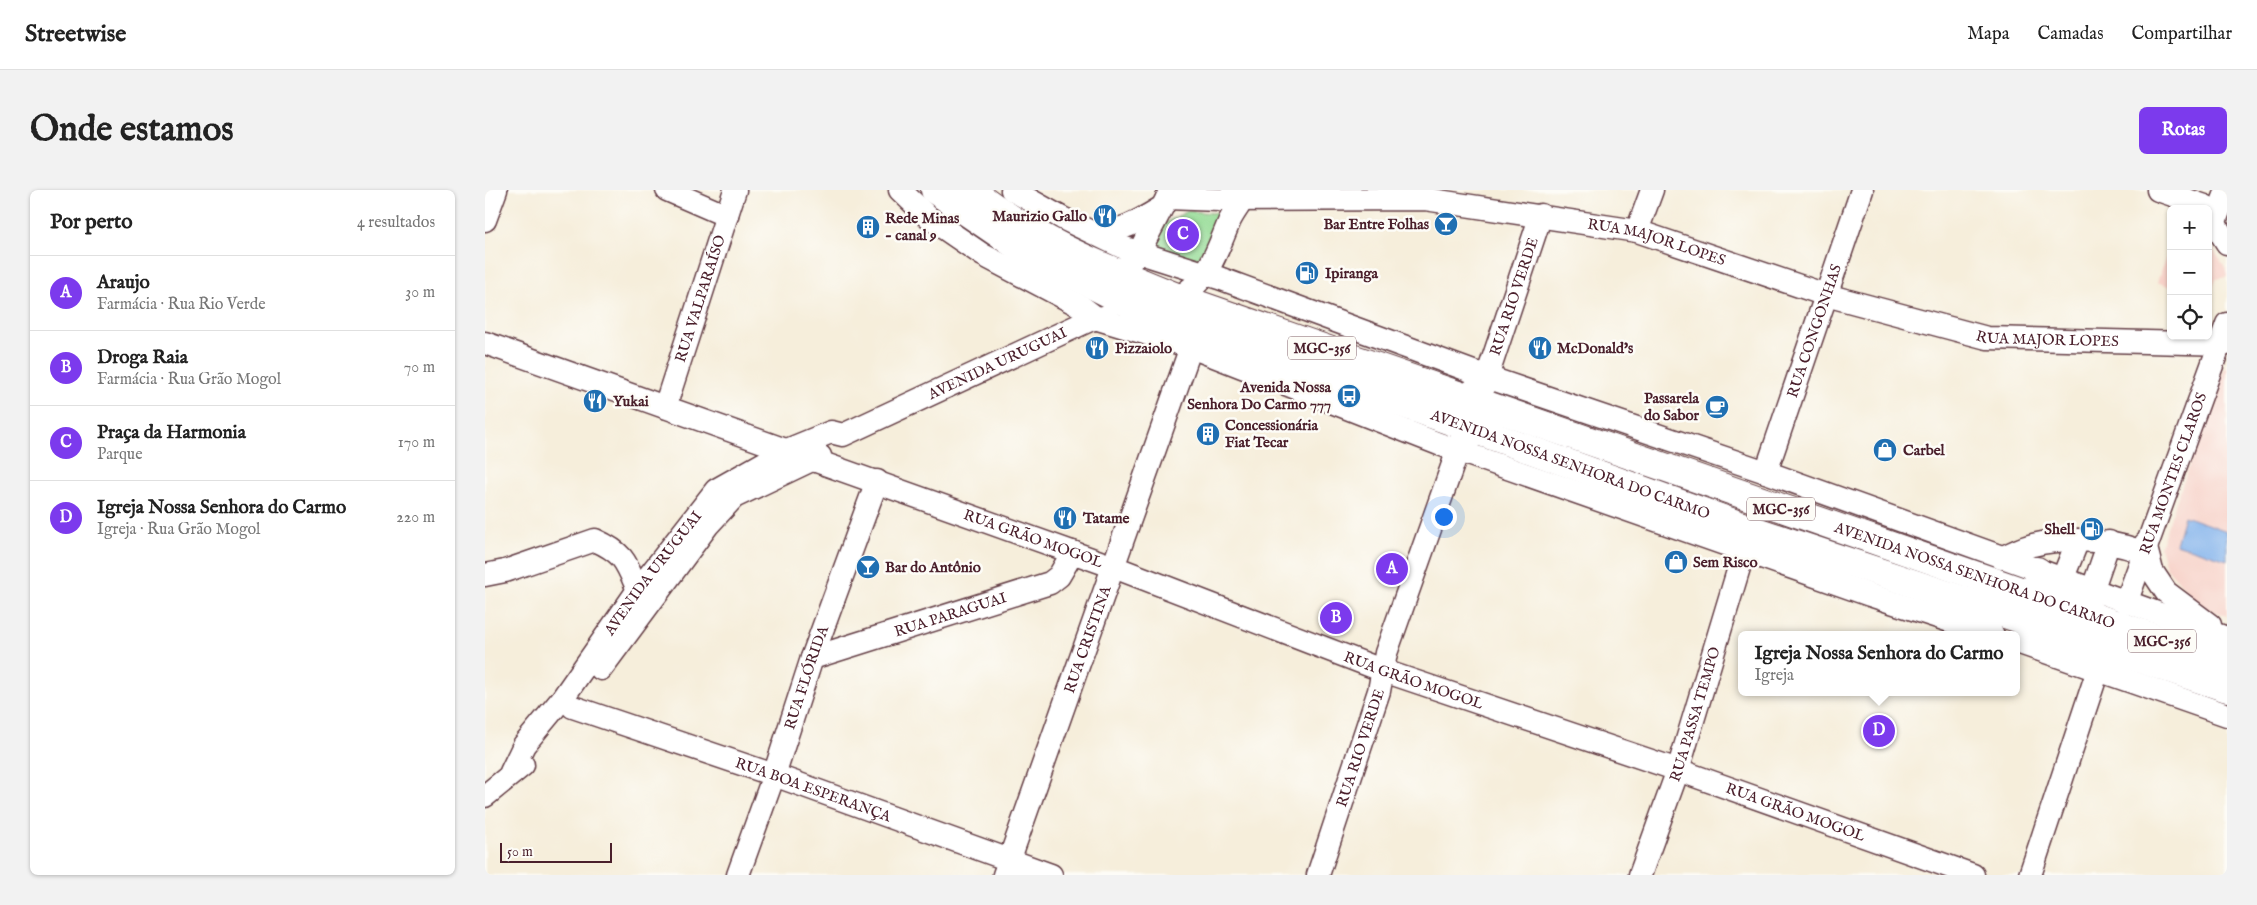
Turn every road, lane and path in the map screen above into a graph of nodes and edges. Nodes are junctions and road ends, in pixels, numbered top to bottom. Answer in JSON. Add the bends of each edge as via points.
{"nodes":[{"id":1,"x":496,"y":190,"type":"edge"},
{"id":2,"x":667,"y":190,"type":"edge"},
{"id":3,"x":735,"y":190,"type":"edge"},
{"id":4,"x":900,"y":190,"type":"edge"},
{"id":5,"x":935,"y":190,"type":"edge"},
{"id":6,"x":971,"y":190,"type":"edge"},
{"id":7,"x":1012,"y":190,"type":"edge"},
{"id":8,"x":1652,"y":190,"type":"edge"},
{"id":9,"x":1861,"y":190,"type":"edge"},
{"id":10,"x":2158,"y":190,"type":"edge"},
{"id":11,"x":2227,"y":190,"type":"edge"},
{"id":12,"x":1246,"y":195,"type":"edge"},
{"id":13,"x":1169,"y":197,"type":"edge"},
{"id":14,"x":1219,"y":200,"type":"junction"},
{"id":15,"x":2197,"y":205,"type":"edge"},
{"id":16,"x":2209,"y":205,"type":"edge"},
{"id":17,"x":1541,"y":215,"type":"junction"},
{"id":18,"x":727,"y":216,"type":"junction"},
{"id":19,"x":1231,"y":219,"type":"junction"},
{"id":20,"x":2212,"y":219,"type":"edge"},
{"id":21,"x":485,"y":220,"type":"edge"},
{"id":22,"x":1637,"y":231,"type":"junction"},
{"id":23,"x":1095,"y":233,"type":"junction"},
{"id":24,"x":2227,"y":243,"type":"edge"},
{"id":25,"x":1139,"y":252,"type":"junction"},
{"id":26,"x":1206,"y":274,"type":"junction"},
{"id":27,"x":1115,"y":283,"type":"junction"},
{"id":28,"x":1826,"y":295,"type":"junction"},
{"id":29,"x":1179,"y":298,"type":"junction"},
{"id":30,"x":1069,"y":300,"type":"junction"},
{"id":31,"x":1138,"y":308,"type":"junction"},
{"id":32,"x":1098,"y":319,"type":"junction"},
{"id":33,"x":2227,"y":324,"type":"edge"},
{"id":34,"x":1056,"y":337,"type":"junction"},
{"id":35,"x":485,"y":343,"type":"edge"},
{"id":36,"x":2223,"y":345,"type":"edge"},
{"id":37,"x":1191,"y":347,"type":"junction"},
{"id":38,"x":1487,"y":376,"type":"junction"},
{"id":39,"x":1361,"y":389,"type":"junction"},
{"id":40,"x":1465,"y":399,"type":"junction"},
{"id":41,"x":665,"y":406,"type":"junction"},
{"id":42,"x":1573,"y":437,"type":"junction"},
{"id":43,"x":1466,"y":440,"type":"junction"},
{"id":44,"x":841,"y":441,"type":"junction"},
{"id":45,"x":787,"y":450,"type":"junction"},
{"id":46,"x":813,"y":460,"type":"junction"},
{"id":47,"x":1766,"y":472,"type":"junction"},
{"id":48,"x":867,"y":478,"type":"junction"},
{"id":49,"x":2078,"y":540,"type":"junction"},
{"id":50,"x":2109,"y":542,"type":"junction"},
{"id":51,"x":2144,"y":548,"type":"junction"},
{"id":52,"x":1744,"y":551,"type":"junction"},
{"id":53,"x":1073,"y":552,"type":"junction"},
{"id":54,"x":2001,"y":558,"type":"junction"},
{"id":55,"x":680,"y":562,"type":"junction"},
{"id":56,"x":627,"y":564,"type":"junction"},
{"id":57,"x":656,"y":566,"type":"junction"},
{"id":58,"x":1114,"y":566,"type":"junction"},
{"id":59,"x":2037,"y":572,"type":"junction"},
{"id":60,"x":485,"y":575,"type":"edge"},
{"id":61,"x":2063,"y":580,"type":"junction"},
{"id":62,"x":638,"y":590,"type":"junction"},
{"id":63,"x":2092,"y":591,"type":"junction"},
{"id":64,"x":2126,"y":603,"type":"junction"},
{"id":65,"x":1981,"y":631,"type":"edge"},
{"id":66,"x":2227,"y":638,"type":"edge"},
{"id":67,"x":2020,"y":642,"type":"edge"},
{"id":68,"x":2104,"y":646,"type":"junction"},
{"id":69,"x":812,"y":658,"type":"junction"},
{"id":70,"x":2227,"y":663,"type":"edge"},
{"id":71,"x":1384,"y":671,"type":"junction"},
{"id":72,"x":2227,"y":688,"type":"edge"},
{"id":73,"x":573,"y":707,"type":"junction"},
{"id":74,"x":2227,"y":715,"type":"edge"},
{"id":75,"x":1678,"y":770,"type":"junction"},
{"id":76,"x":511,"y":772,"type":"junction"},
{"id":77,"x":774,"y":775,"type":"junction"},
{"id":78,"x":485,"y":796,"type":"edge"},
{"id":79,"x":1007,"y":868,"type":"edge"},
{"id":80,"x":738,"y":875,"type":"edge"},
{"id":81,"x":1051,"y":875,"type":"edge"},
{"id":82,"x":1318,"y":875,"type":"edge"},
{"id":83,"x":1640,"y":875,"type":"edge"},
{"id":84,"x":1973,"y":875,"type":"edge"},
{"id":85,"x":2030,"y":875,"type":"edge"}],
"edges":[{"from":1,"to":21,"type":"street"},
{"from":2,"to":18,"type":"street"},
{"from":3,"to":18,"type":"street","name":"RUA VALPARAÍSO"},
{"from":4,"to":30,"type":"street","name":"AVENIDA NOSSA SENHORA DO CARMO","number":"MGC-356","via":[[929,218],[983,255]]},
{"from":5,"to":27,"type":"main road","name":"AVENIDA NOSSA SENHORA DO CARMO","number":"MGC-356","via":[[1021,248]]},
{"from":6,"to":27,"type":"main road","name":"AVENIDA NOSSA SENHORA DO CARMO","number":"MGC-356","via":[[1029,232]]},
{"from":7,"to":23,"type":"street","name":"AVENIDA NOSSA SENHORA DO CARMO","number":"MGC-356"},
{"from":8,"to":22,"type":"street"},
{"from":9,"to":28,"type":"street","name":"RUA CONGONHAS"},
{"from":10,"to":15,"type":"street"},
{"from":11,"to":16,"type":"street"},
{"from":12,"to":14,"type":"street","name":"RUA MAJOR LOPES"},
{"from":12,"to":17,"type":"street","name":"RUA MAJOR LOPES","via":[[1425,199]]},
{"from":12,"to":19,"type":"street"},
{"from":13,"to":14,"type":"street","name":"RUA MAJOR LOPES"},
{"from":13,"to":23,"type":"street","via":[[1132,225],[1114,232]]},
{"from":13,"to":25,"type":"street"},
{"from":14,"to":19,"type":"street","via":[[1228,208]]},
{"from":17,"to":22,"type":"street","name":"RUA MAJOR LOPES"},
{"from":17,"to":38,"type":"street","name":"RUA RIO VERDE"},
{"from":18,"to":41,"type":"street","name":"RUA VALPARAÍSO"},
{"from":19,"to":26,"type":"street"},
{"from":20,"to":24,"type":"street"},
{"from":22,"to":28,"type":"street","name":"RUA MAJOR LOPES"},
{"from":23,"to":25,"type":"street","name":"AVENIDA NOSSA SENHORA DO CARMO","number":"MGC-356"},
{"from":25,"to":26,"type":"street","name":"AVENIDA NOSSA SENHORA DO CARMO","number":"MGC-356"},
{"from":25,"to":27,"type":"street"},
{"from":26,"to":29,"type":"street"},
{"from":26,"to":38,"type":"street","name":"AVENIDA NOSSA SENHORA DO CARMO","number":"MGC-356"},
{"from":27,"to":29,"type":"main road","name":"AVENIDA NOSSA SENHORA DO CARMO","number":"MGC-356"},
{"from":27,"to":31,"type":"main road","name":"AVENIDA NOSSA SENHORA DO CARMO","number":"MGC-356"},
{"from":27,"to":32,"type":"street"},
{"from":28,"to":36,"type":"street","name":"RUA MAJOR LOPES","via":[[1987,338]]},
{"from":28,"to":47,"type":"street","name":"RUA CONGONHAS"},
{"from":29,"to":31,"type":"street","name":"AVENIDA URUGUAI"},
{"from":29,"to":40,"type":"main road","name":"AVENIDA NOSSA SENHORA DO CARMO","number":"MGC-356"},
{"from":30,"to":32,"type":"street","name":"AVENIDA NOSSA SENHORA DO CARMO","number":"MGC-356"},
{"from":30,"to":34,"type":"street","via":[[1073,312],[1071,319]]},
{"from":31,"to":32,"type":"street","name":"AVENIDA URUGUAI"},
{"from":31,"to":39,"type":"main road","name":"AVENIDA NOSSA SENHORA DO CARMO","number":"MGC-356"},
{"from":32,"to":34,"type":"street","name":"AVENIDA URUGUAI"},
{"from":32,"to":37,"type":"street","name":"AVENIDA NOSSA SENHORA DO CARMO","number":"MGC-356"},
{"from":33,"to":36,"type":"street","name":"RUA MONTES CLAROS"},
{"from":34,"to":44,"type":"street","name":"AVENIDA URUGUAI"},
{"from":35,"to":41,"type":"street","name":"RUA GRÃO MOGOL"},
{"from":36,"to":51,"type":"street","name":"RUA MONTES CLAROS"},
{"from":37,"to":43,"type":"street","name":"AVENIDA NOSSA SENHORA DO CARMO","number":"MGC-356"},
{"from":37,"to":58,"type":"street","name":"RUA CRISTINA"},
{"from":38,"to":40,"type":"main road","via":[[1482,386]]},
{"from":38,"to":47,"type":"street","name":"AVENIDA NOSSA SENHORA DO CARMO","number":"MGC-356"},
{"from":39,"to":40,"type":"main road","via":[[1392,390],[1441,403]]},
{"from":39,"to":43,"type":"main road","name":"AVENIDA NOSSA SENHORA DO CARMO","number":"MGC-356","via":[[1454,421]]},
{"from":40,"to":42,"type":"main road","name":"AVENIDA NOSSA SENHORA DO CARMO","number":"MGC-356"},
{"from":41,"to":45,"type":"street","name":"RUA GRÃO MOGOL"},
{"from":42,"to":43,"type":"main road","via":[[1539,436],[1504,424],[1484,424]]},
{"from":42,"to":68,"type":"main road","name":"AVENIDA NOSSA SENHORA DO CARMO","number":"MGC-356"},
{"from":43,"to":52,"type":"street","name":"AVENIDA NOSSA SENHORA DO CARMO","number":"MGC-356"},
{"from":43,"to":68,"type":"main road","name":"AVENIDA NOSSA SENHORA DO CARMO","number":"MGC-356"},
{"from":43,"to":71,"type":"street","name":"RUA RIO VERDE","via":[[1385,653]]},
{"from":44,"to":45,"type":"street","name":"AVENIDA URUGUAI","via":[[831,432]]},
{"from":44,"to":46,"type":"street","name":"AVENIDA URUGUAI"},
{"from":44,"to":48,"type":"street","name":"RUA GRÃO MOGOL","via":[[842,459]]},
{"from":45,"to":46,"type":"street","name":"RUA GRÃO MOGOL"},
{"from":45,"to":57,"type":"street","name":"AVENIDA URUGUAI","via":[[716,490]]},
{"from":46,"to":48,"type":"street","name":"RUA GRÃO MOGOL"},
{"from":46,"to":55,"type":"street","name":"AVENIDA URUGUAI","via":[[734,497]]},
{"from":47,"to":54,"type":"street","name":"AVENIDA NOSSA SENHORA DO CARMO","number":"MGC-356"},
{"from":48,"to":53,"type":"street","name":"RUA GRÃO MOGOL"},
{"from":48,"to":69,"type":"street","name":"RUA FLÓRIDA"},
{"from":49,"to":50,"type":"street"},
{"from":49,"to":54,"type":"street","via":[[2031,545]]},
{"from":49,"to":61,"type":"street"},
{"from":50,"to":51,"type":"street"},
{"from":50,"to":63,"type":"street"},
{"from":51,"to":64,"type":"street","name":"RUA MONTES CLAROS"},
{"from":51,"to":66,"type":"street","via":[[2152,571],[2166,592]]},
{"from":52,"to":65,"type":"street","name":"AVENIDA NOSSA SENHORA DO CARMO","number":"MGC-356"},
{"from":52,"to":75,"type":"street","name":"RUA PASSA TEMPO"},
{"from":53,"to":58,"type":"street","name":"RUA GRÃO MOGOL"},
{"from":53,"to":69,"type":"street","name":"RUA PARAGUAI","via":[[1059,576],[1050,583]]},
{"from":54,"to":59,"type":"street","name":"AVENIDA NOSSA SENHORA DO CARMO","number":"MGC-356"},
{"from":55,"to":57,"type":"street"},
{"from":55,"to":73,"type":"street","name":"AVENIDA URUGUAI"},
{"from":56,"to":57,"type":"street"},
{"from":56,"to":60,"type":"street","via":[[613,549],[595,540]]},
{"from":56,"to":62,"type":"street"},
{"from":57,"to":62,"type":"street","name":"AVENIDA URUGUAI"},
{"from":58,"to":71,"type":"street","name":"RUA GRÃO MOGOL"},
{"from":58,"to":79,"type":"street","name":"RUA CRISTINA"},
{"from":59,"to":61,"type":"street","name":"AVENIDA NOSSA SENHORA DO CARMO","number":"MGC-356"},
{"from":59,"to":68,"type":"main road"},
{"from":61,"to":63,"type":"street","name":"AVENIDA NOSSA SENHORA DO CARMO","number":"MGC-356"},
{"from":62,"to":76,"type":"street","name":"AVENIDA URUGUAI","via":[[562,699],[525,745]]},
{"from":63,"to":64,"type":"street","name":"AVENIDA NOSSA SENHORA DO CARMO","number":"MGC-356"},
{"from":64,"to":66,"type":"street","name":"AVENIDA NOSSA SENHORA DO CARMO","number":"MGC-356"},
{"from":67,"to":68,"type":"street","name":"AVENIDA NOSSA SENHORA DO CARMO","number":"MGC-356"},
{"from":68,"to":70,"type":"main road","name":"AVENIDA NOSSA SENHORA DO CARMO","number":"MGC-356"},
{"from":68,"to":72,"type":"main road","name":"AVENIDA NOSSA SENHORA DO CARMO","number":"MGC-356"},
{"from":68,"to":74,"type":"street","name":"AVENIDA NOSSA SENHORA DO CARMO","number":"MGC-356"},
{"from":68,"to":85,"type":"street"},
{"from":69,"to":77,"type":"street","name":"RUA FLÓRIDA"},
{"from":71,"to":75,"type":"street","name":"RUA GRÃO MOGOL"},
{"from":71,"to":82,"type":"street","name":"RUA RIO VERDE"},
{"from":73,"to":76,"type":"street","name":"AVENIDA URUGUAI","via":[[535,756]]},
{"from":73,"to":77,"type":"street","name":"RUA BOA ESPERANÇA"},
{"from":75,"to":83,"type":"street","name":"RUA PASSA TEMPO"},
{"from":75,"to":84,"type":"street","name":"RUA GRÃO MOGOL"},
{"from":76,"to":78,"type":"street","name":"AVENIDA URUGUAI"},
{"from":77,"to":79,"type":"street","name":"RUA BOA ESPERANÇA"},
{"from":77,"to":80,"type":"street","name":"RUA FLÓRIDA"},
{"from":79,"to":81,"type":"street","name":"RUA BOA ESPERANÇA"}]}
